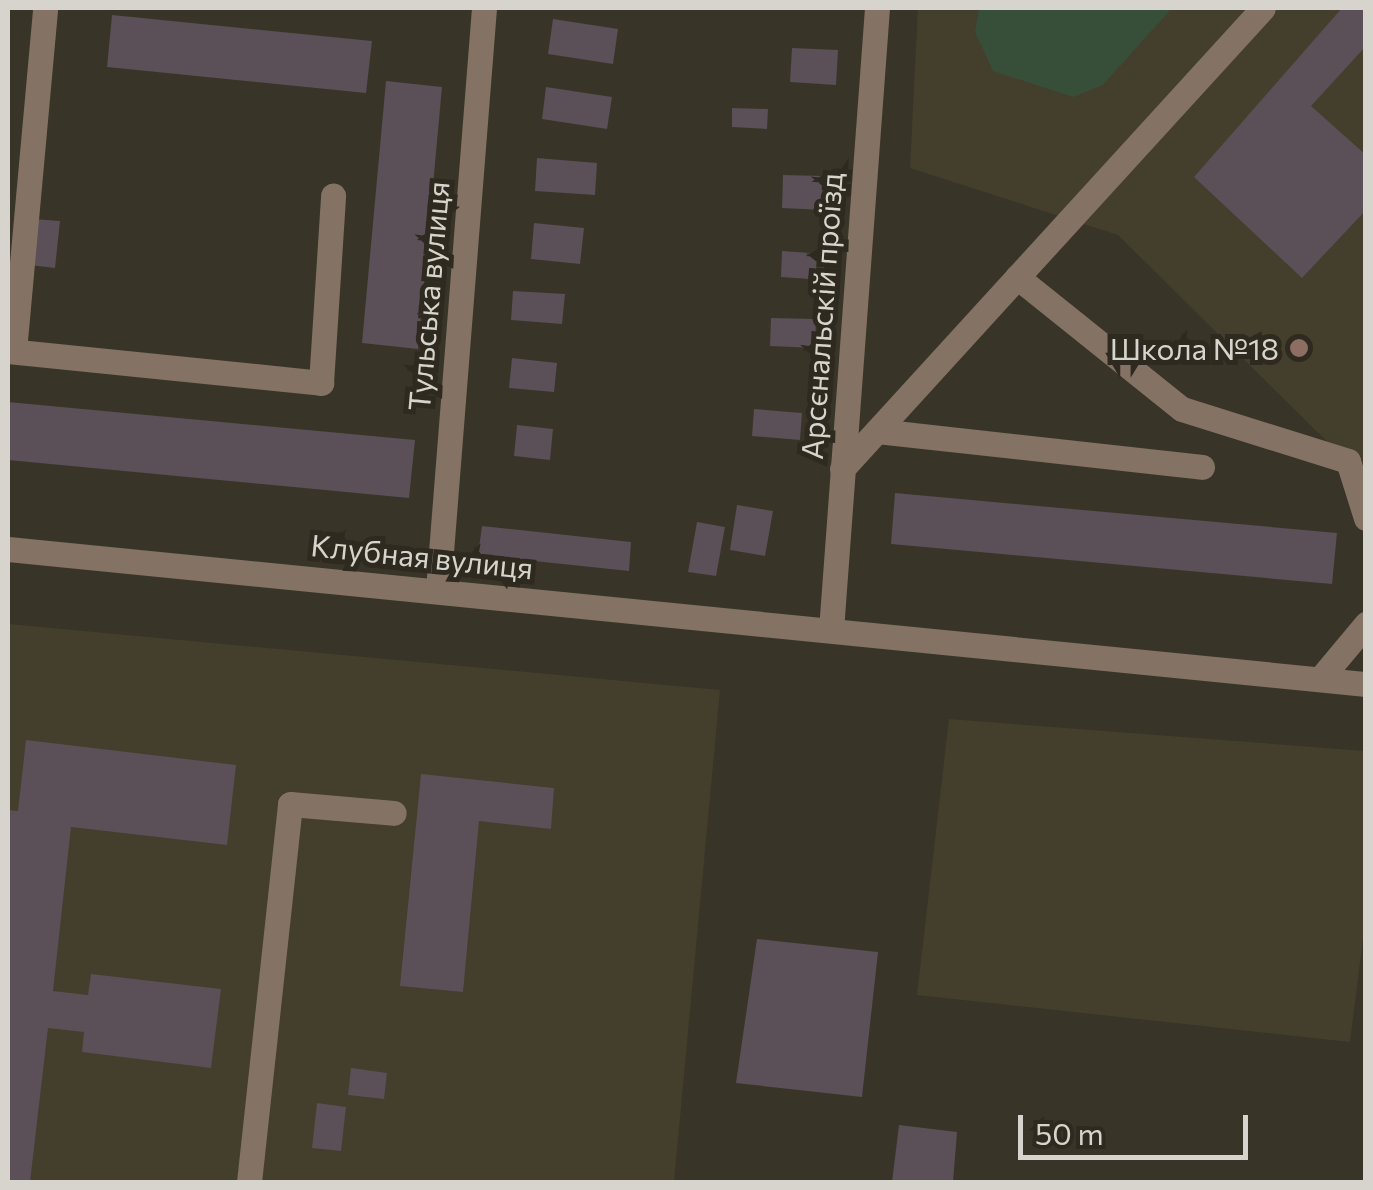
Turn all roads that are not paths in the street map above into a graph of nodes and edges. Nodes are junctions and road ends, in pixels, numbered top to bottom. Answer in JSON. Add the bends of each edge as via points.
{"nodes":[{"id":1,"x":44,"y":8,"type":"edge"},
{"id":2,"x":484,"y":8,"type":"edge"},
{"id":3,"x":877,"y":8,"type":"edge"},
{"id":4,"x":1264,"y":8,"type":"edge"},
{"id":5,"x":334,"y":195,"type":"dead end"},
{"id":6,"x":1017,"y":277,"type":"junction"},
{"id":7,"x":11,"y":351,"type":"edge"},
{"id":8,"x":877,"y":431,"type":"junction"},
{"id":9,"x":1202,"y":467,"type":"dead end"},
{"id":10,"x":842,"y":469,"type":"junction"},
{"id":11,"x":1366,"y":518,"type":"edge"},
{"id":12,"x":8,"y":549,"type":"edge"},
{"id":13,"x":438,"y":590,"type":"junction"},
{"id":14,"x":1366,"y":624,"type":"edge"},
{"id":15,"x":831,"y":630,"type":"junction"},
{"id":16,"x":1320,"y":679,"type":"junction"},
{"id":17,"x":1366,"y":684,"type":"edge"},
{"id":18,"x":394,"y":813,"type":"dead end"},
{"id":19,"x":249,"y":1182,"type":"edge"}],
"edges":[{"from":1,"to":7,"type":"street"},
{"from":2,"to":13,"type":"street","name":"Тульська вулиця"},
{"from":3,"to":10,"type":"street","name":"Арсєнальскій проїзд"},
{"from":4,"to":6,"type":"street"},
{"from":5,"to":7,"type":"street","via":[[321,383]]},
{"from":6,"to":8,"type":"street"},
{"from":6,"to":11,"type":"street","via":[[1182,409],[1348,462]]},
{"from":8,"to":9,"type":"street"},
{"from":8,"to":10,"type":"street"},
{"from":10,"to":15,"type":"street","name":"Арсєнальскій проїзд"},
{"from":12,"to":13,"type":"street","name":"Клубная вулиця"},
{"from":13,"to":15,"type":"street","name":"Клубная вулиця"},
{"from":14,"to":16,"type":"street"},
{"from":15,"to":16,"type":"street","name":"Клубная вулиця"},
{"from":16,"to":17,"type":"street","name":"Клубная вулиця"},
{"from":18,"to":19,"type":"street","via":[[290,804]]}]}
